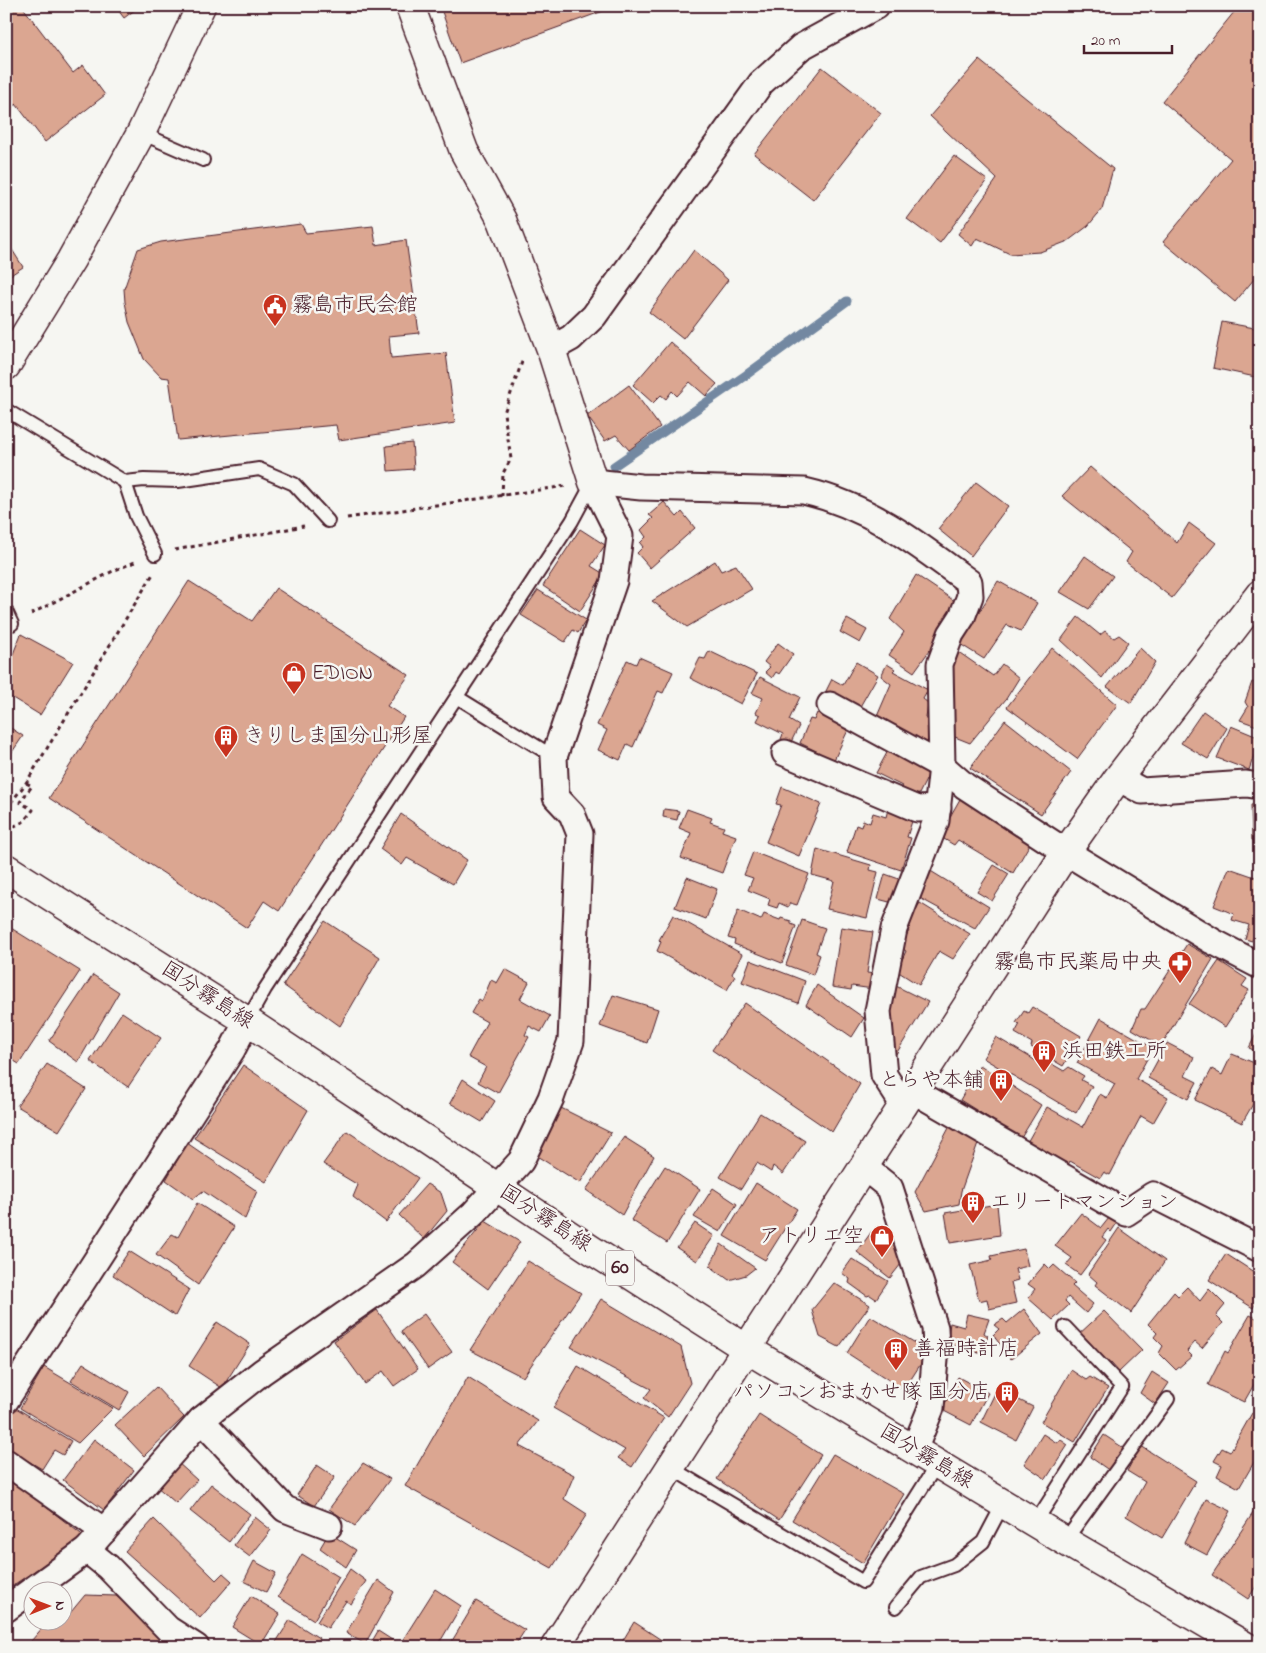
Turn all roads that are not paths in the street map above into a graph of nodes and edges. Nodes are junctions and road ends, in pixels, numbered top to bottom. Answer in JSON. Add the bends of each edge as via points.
{"nodes":[{"id":1,"x":201,"y":6,"type":"edge"},
{"id":2,"x":410,"y":6,"type":"edge"},
{"id":3,"x":876,"y":6,"type":"edge"},
{"id":4,"x":141,"y":133,"type":"junction"},
{"id":5,"x":203,"y":160,"type":"dead end"},
{"id":6,"x":551,"y":349,"type":"junction"},
{"id":7,"x":6,"y":366,"type":"edge"},
{"id":8,"x":6,"y":410,"type":"edge"},
{"id":9,"x":125,"y":482,"type":"junction"},
{"id":10,"x":593,"y":482,"type":"junction"},
{"id":11,"x":328,"y":522,"type":"road end"},
{"id":12,"x":155,"y":554,"type":"road end"},
{"id":13,"x":1260,"y":594,"type":"edge"},
{"id":14,"x":6,"y":611,"type":"edge"},
{"id":15,"x":12,"y":624,"type":"road end"},
{"id":16,"x":457,"y":697,"type":"junction"},
{"id":17,"x":830,"y":705,"type":"dead end"},
{"id":18,"x":785,"y":753,"type":"dead end"},
{"id":19,"x":554,"y":757,"type":"junction"},
{"id":20,"x":942,"y":766,"type":"junction"},
{"id":21,"x":1118,"y":778,"type":"junction"},
{"id":22,"x":1260,"y":786,"type":"edge"},
{"id":23,"x":938,"y":808,"type":"junction"},
{"id":24,"x":1066,"y":852,"type":"junction"},
{"id":25,"x":6,"y":868,"type":"edge"},
{"id":26,"x":1260,"y":966,"type":"edge"},
{"id":27,"x":247,"y":1021,"type":"junction"},
{"id":28,"x":909,"y":1099,"type":"junction"},
{"id":29,"x":864,"y":1168,"type":"junction"},
{"id":30,"x":497,"y":1187,"type":"junction"},
{"id":31,"x":1260,"y":1249,"type":"edge"},
{"id":32,"x":1065,"y":1327,"type":"dead end"},
{"id":33,"x":747,"y":1349,"type":"junction"},
{"id":34,"x":1168,"y":1399,"type":"dead end"},
{"id":35,"x":6,"y":1400,"type":"edge"},
{"id":36,"x":201,"y":1420,"type":"junction"},
{"id":37,"x":914,"y":1450,"type":"junction"},
{"id":38,"x":6,"y":1462,"type":"edge"},
{"id":39,"x":937,"y":1464,"type":"junction"},
{"id":40,"x":670,"y":1468,"type":"junction"},
{"id":41,"x":1003,"y":1504,"type":"junction"},
{"id":42,"x":1035,"y":1523,"type":"junction"},
{"id":43,"x":329,"y":1526,"type":"dead end"},
{"id":44,"x":104,"y":1531,"type":"junction"},
{"id":45,"x":1065,"y":1542,"type":"junction"},
{"id":46,"x":87,"y":1550,"type":"junction"},
{"id":47,"x":896,"y":1607,"type":"dead end"},
{"id":48,"x":6,"y":1609,"type":"edge"},
{"id":49,"x":1234,"y":1643,"type":"edge"},
{"id":50,"x":196,"y":1647,"type":"edge"},
{"id":51,"x":555,"y":1647,"type":"edge"}],
"edges":[{"from":1,"to":4,"type":"street"},
{"from":2,"to":6,"type":"street","via":[[464,151],[502,220]]},
{"from":3,"to":6,"type":"street","via":[[801,46],[761,83],[594,316],[571,338]]},
{"from":4,"to":5,"type":"lane"},
{"from":4,"to":7,"type":"street","via":[[71,260]]},
{"from":6,"to":10,"type":"street"},
{"from":8,"to":9,"type":"lane"},
{"from":9,"to":11,"type":"lane","via":[[178,481],[259,468],[294,484]]},
{"from":9,"to":12,"type":"lane","via":[[136,516]]},
{"from":10,"to":16,"type":"lane","via":[[572,521]]},
{"from":10,"to":19,"type":"street","via":[[620,536],[614,581]]},
{"from":10,"to":20,"type":"street","via":[[641,487],[804,491],[831,497],[900,531],[969,582],[970,596],[940,664]]},
{"from":13,"to":21,"type":"street"},
{"from":14,"to":15,"type":"lane"},
{"from":16,"to":19,"type":"lane"},
{"from":16,"to":27,"type":"lane"},
{"from":17,"to":20,"type":"street"},
{"from":18,"to":23,"type":"street","via":[[917,809]]},
{"from":19,"to":30,"type":"street","via":[[556,797],[572,814],[580,834],[571,1041],[551,1098],[521,1161]]},
{"from":20,"to":23,"type":"street"},
{"from":20,"to":24,"type":"street","via":[[965,786]]},
{"from":21,"to":22,"type":"street","via":[[1142,791],[1246,784]]},
{"from":21,"to":24,"type":"street"},
{"from":23,"to":28,"type":"street","via":[[936,821],[894,929],[878,1011],[884,1076]]},
{"from":24,"to":26,"type":"street","via":[[1212,941]]},
{"from":24,"to":28,"type":"street"},
{"from":25,"to":27,"type":"street","name":"国分霧島線","number":"60"},
{"from":27,"to":30,"type":"street","name":"国分霧島線","number":"60"},
{"from":27,"to":35,"type":"street","via":[[232,1050]]},
{"from":28,"to":29,"type":"street"},
{"from":28,"to":31,"type":"street","via":[[1126,1213],[1153,1195]]},
{"from":29,"to":33,"type":"street"},
{"from":29,"to":37,"type":"street","via":[[890,1188],[934,1328],[936,1347],[931,1408]]},
{"from":30,"to":33,"type":"street","name":"国分霧島線","number":"60"},
{"from":30,"to":36,"type":"street","via":[[474,1213],[416,1265],[262,1372]]},
{"from":32,"to":42,"type":"lane","via":[[1122,1387]]},
{"from":33,"to":37,"type":"street","name":"国分霧島線","number":"60"},
{"from":33,"to":40,"type":"street"},
{"from":34,"to":45,"type":"lane"},
{"from":36,"to":43,"type":"street","via":[[285,1509]]},
{"from":36,"to":44,"type":"street"},
{"from":37,"to":39,"type":"street","name":"国分霧島線","number":"60"},
{"from":38,"to":44,"type":"street"},
{"from":39,"to":40,"type":"lane","via":[[863,1582]]},
{"from":39,"to":41,"type":"street","name":"国分霧島線","number":"60"},
{"from":40,"to":51,"type":"street"},
{"from":41,"to":42,"type":"street","name":"国分霧島線","number":"60"},
{"from":41,"to":47,"type":"lane","via":[[983,1542],[954,1565],[921,1577]]},
{"from":42,"to":45,"type":"street","name":"国分霧島線","number":"60"},
{"from":44,"to":46,"type":"street"},
{"from":45,"to":49,"type":"street","name":"国分霧島線","number":"60"},
{"from":46,"to":48,"type":"street"},
{"from":46,"to":50,"type":"street","via":[[168,1629]]}]}
